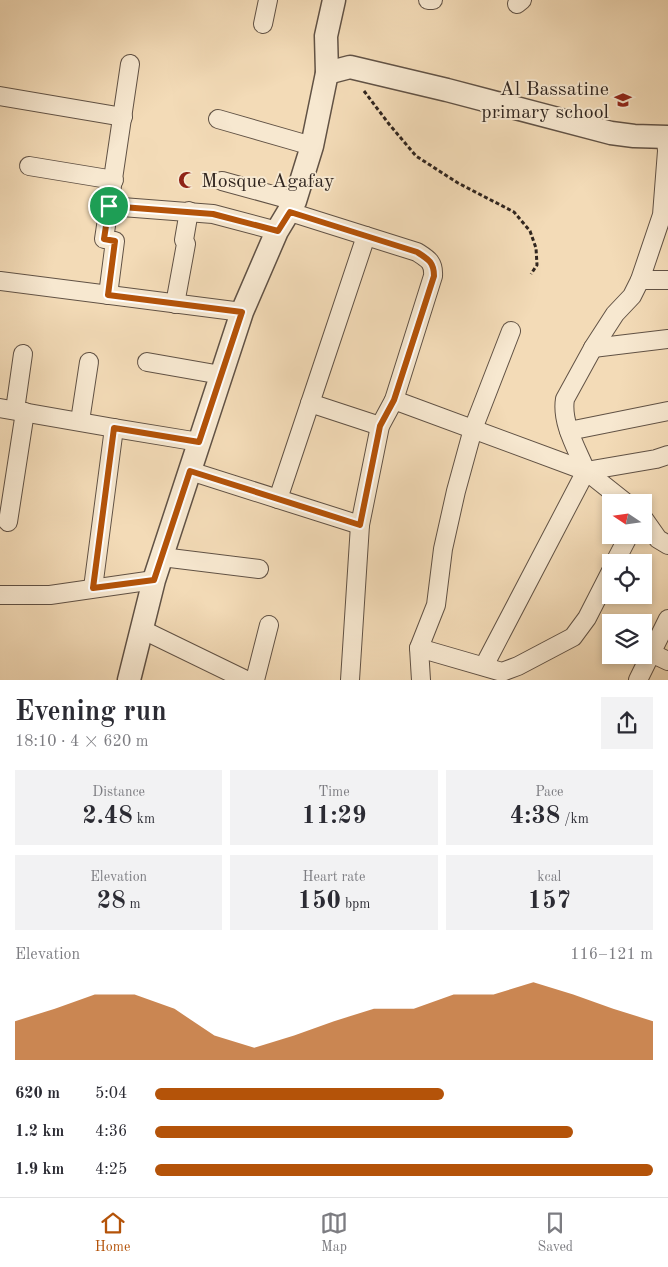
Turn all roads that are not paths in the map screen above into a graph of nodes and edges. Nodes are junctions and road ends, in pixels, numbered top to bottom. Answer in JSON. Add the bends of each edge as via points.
{"nodes":[{"id":1,"x":268,"y":0,"type":"edge"},
{"id":2,"x":334,"y":0,"type":"edge"},
{"id":3,"x":428,"y":0,"type":"edge"},
{"id":4,"x":433,"y":0,"type":"edge"},
{"id":5,"x":263,"y":24,"type":"dead end"},
{"id":6,"x":130,"y":64,"type":"dead end"},
{"id":7,"x":327,"y":73,"type":"junction"},
{"id":8,"x":0,"y":96,"type":"edge"},
{"id":9,"x":123,"y":118,"type":"junction"},
{"id":10,"x":218,"y":119,"type":"dead end"},
{"id":11,"x":667,"y":137,"type":"edge"},
{"id":12,"x":312,"y":146,"type":"junction"},
{"id":13,"x":29,"y":166,"type":"dead end"},
{"id":14,"x":114,"y":180,"type":"junction"},
{"id":15,"x":222,"y":181,"type":"dead end"},
{"id":16,"x":109,"y":206,"type":"junction"},
{"id":17,"x":292,"y":207,"type":"junction"},
{"id":18,"x":189,"y":211,"type":"junction"},
{"id":19,"x":278,"y":231,"type":"junction"},
{"id":20,"x":366,"y":236,"type":"junction"},
{"id":21,"x":640,"y":280,"type":"junction"},
{"id":22,"x":668,"y":280,"type":"edge"},
{"id":23,"x":0,"y":281,"type":"edge"},
{"id":24,"x":108,"y":295,"type":"junction"},
{"id":25,"x":175,"y":304,"type":"junction"},
{"id":26,"x":242,"y":312,"type":"junction"},
{"id":27,"x":511,"y":331,"type":"dead end"},
{"id":28,"x":668,"y":339,"type":"edge"},
{"id":29,"x":593,"y":348,"type":"junction"},
{"id":30,"x":23,"y":354,"type":"dead end"},
{"id":31,"x":89,"y":362,"type":"dead end"},
{"id":32,"x":147,"y":362,"type":"dead end"},
{"id":33,"x":221,"y":375,"type":"junction"},
{"id":34,"x":394,"y":400,"type":"junction"},
{"id":35,"x":310,"y":403,"type":"junction"},
{"id":36,"x":13,"y":410,"type":"edge"},
{"id":37,"x":668,"y":410,"type":"edge"},
{"id":38,"x":80,"y":421,"type":"junction"},
{"id":39,"x":380,"y":426,"type":"junction"},
{"id":40,"x":114,"y":428,"type":"junction"},
{"id":41,"x":473,"y":429,"type":"junction"},
{"id":42,"x":569,"y":431,"type":"junction"},
{"id":43,"x":199,"y":442,"type":"junction"},
{"id":44,"x":664,"y":461,"type":"edge"},
{"id":45,"x":190,"y":471,"type":"junction"},
{"id":46,"x":586,"y":471,"type":"junction"},
{"id":47,"x":615,"y":494,"type":"edge"},
{"id":48,"x":278,"y":499,"type":"junction"},
{"id":49,"x":8,"y":522,"type":"dead end"},
{"id":50,"x":360,"y":525,"type":"junction"},
{"id":51,"x":652,"y":530,"type":"edge"},
{"id":52,"x":668,"y":545,"type":"edge"},
{"id":53,"x":162,"y":557,"type":"junction"},
{"id":54,"x":260,"y":569,"type":"dead end"},
{"id":55,"x":154,"y":580,"type":"junction"},
{"id":56,"x":93,"y":588,"type":"junction"},
{"id":57,"x":602,"y":589,"type":"edge"},
{"id":58,"x":0,"y":595,"type":"edge"},
{"id":59,"x":668,"y":619,"type":"edge"},
{"id":60,"x":269,"y":625,"type":"dead end"},
{"id":61,"x":141,"y":629,"type":"junction"},
{"id":62,"x":419,"y":648,"type":"junction"},
{"id":63,"x":652,"y":651,"type":"edge"},
{"id":64,"x":652,"y":653,"type":"edge"},
{"id":65,"x":668,"y":661,"type":"edge"},
{"id":66,"x":646,"y":664,"type":"edge"},
{"id":67,"x":484,"y":666,"type":"junction"},
{"id":68,"x":505,"y":676,"type":"edge"},
{"id":69,"x":129,"y":680,"type":"edge"},
{"id":70,"x":246,"y":680,"type":"edge"},
{"id":71,"x":255,"y":680,"type":"edge"},
{"id":72,"x":350,"y":680,"type":"edge"},
{"id":73,"x":420,"y":680,"type":"edge"},
{"id":74,"x":638,"y":680,"type":"edge"}],
"edges":[{"from":1,"to":5,"type":"street"},
{"from":2,"to":7,"type":"street","via":[[326,36]]},
{"from":3,"to":4,"type":"street"},
{"from":6,"to":9,"type":"street"},
{"from":7,"to":11,"type":"street","via":[[350,67],[611,133]]},
{"from":7,"to":12,"type":"street"},
{"from":8,"to":9,"type":"street"},
{"from":9,"to":14,"type":"street"},
{"from":10,"to":12,"type":"street"},
{"from":11,"to":21,"type":"street","via":[[662,215]]},
{"from":12,"to":17,"type":"street"},
{"from":13,"to":14,"type":"street"},
{"from":14,"to":16,"type":"street"},
{"from":15,"to":17,"type":"street"},
{"from":16,"to":18,"type":"street"},
{"from":16,"to":24,"type":"street","via":[[104,239],[115,241]]},
{"from":17,"to":19,"type":"street"},
{"from":17,"to":20,"type":"street"},
{"from":18,"to":19,"type":"street"},
{"from":18,"to":25,"type":"street"},
{"from":19,"to":26,"type":"street"},
{"from":20,"to":34,"type":"street","via":[[417,252],[434,267],[434,276]]},
{"from":20,"to":35,"type":"street"},
{"from":21,"to":22,"type":"street"},
{"from":21,"to":29,"type":"street","via":[[632,296],[615,314]]},
{"from":23,"to":24,"type":"street"},
{"from":24,"to":25,"type":"street"},
{"from":25,"to":26,"type":"street"},
{"from":26,"to":33,"type":"street"},
{"from":27,"to":41,"type":"street"},
{"from":28,"to":29,"type":"street"},
{"from":29,"to":42,"type":"street","via":[[565,399]]},
{"from":30,"to":36,"type":"street"},
{"from":31,"to":38,"type":"street"},
{"from":32,"to":33,"type":"street"},
{"from":33,"to":43,"type":"street"},
{"from":34,"to":39,"type":"street"},
{"from":34,"to":41,"type":"street"},
{"from":35,"to":39,"type":"street"},
{"from":35,"to":48,"type":"street"},
{"from":36,"to":38,"type":"street"},
{"from":36,"to":49,"type":"street"},
{"from":37,"to":42,"type":"street"},
{"from":38,"to":40,"type":"street"},
{"from":39,"to":50,"type":"street"},
{"from":40,"to":43,"type":"street"},
{"from":40,"to":56,"type":"street"},
{"from":41,"to":46,"type":"street"},
{"from":41,"to":62,"type":"street","via":[[443,549],[436,605]]},
{"from":42,"to":46,"type":"street"},
{"from":43,"to":45,"type":"street"},
{"from":44,"to":46,"type":"street"},
{"from":45,"to":48,"type":"street"},
{"from":45,"to":53,"type":"street"},
{"from":46,"to":47,"type":"street"},
{"from":46,"to":67,"type":"street"},
{"from":48,"to":50,"type":"street"},
{"from":50,"to":72,"type":"street"},
{"from":51,"to":52,"type":"street"},
{"from":53,"to":54,"type":"street"},
{"from":53,"to":55,"type":"street"},
{"from":55,"to":56,"type":"street"},
{"from":55,"to":61,"type":"street"},
{"from":56,"to":58,"type":"street","via":[[50,595]]},
{"from":57,"to":68,"type":"street","via":[[573,637]]},
{"from":59,"to":63,"type":"street"},
{"from":60,"to":71,"type":"street"},
{"from":61,"to":69,"type":"street"},
{"from":61,"to":70,"type":"street"},
{"from":62,"to":67,"type":"street"},
{"from":62,"to":73,"type":"street"},
{"from":64,"to":65,"type":"street"},
{"from":66,"to":74,"type":"street"},
{"from":67,"to":68,"type":"street"}]}
